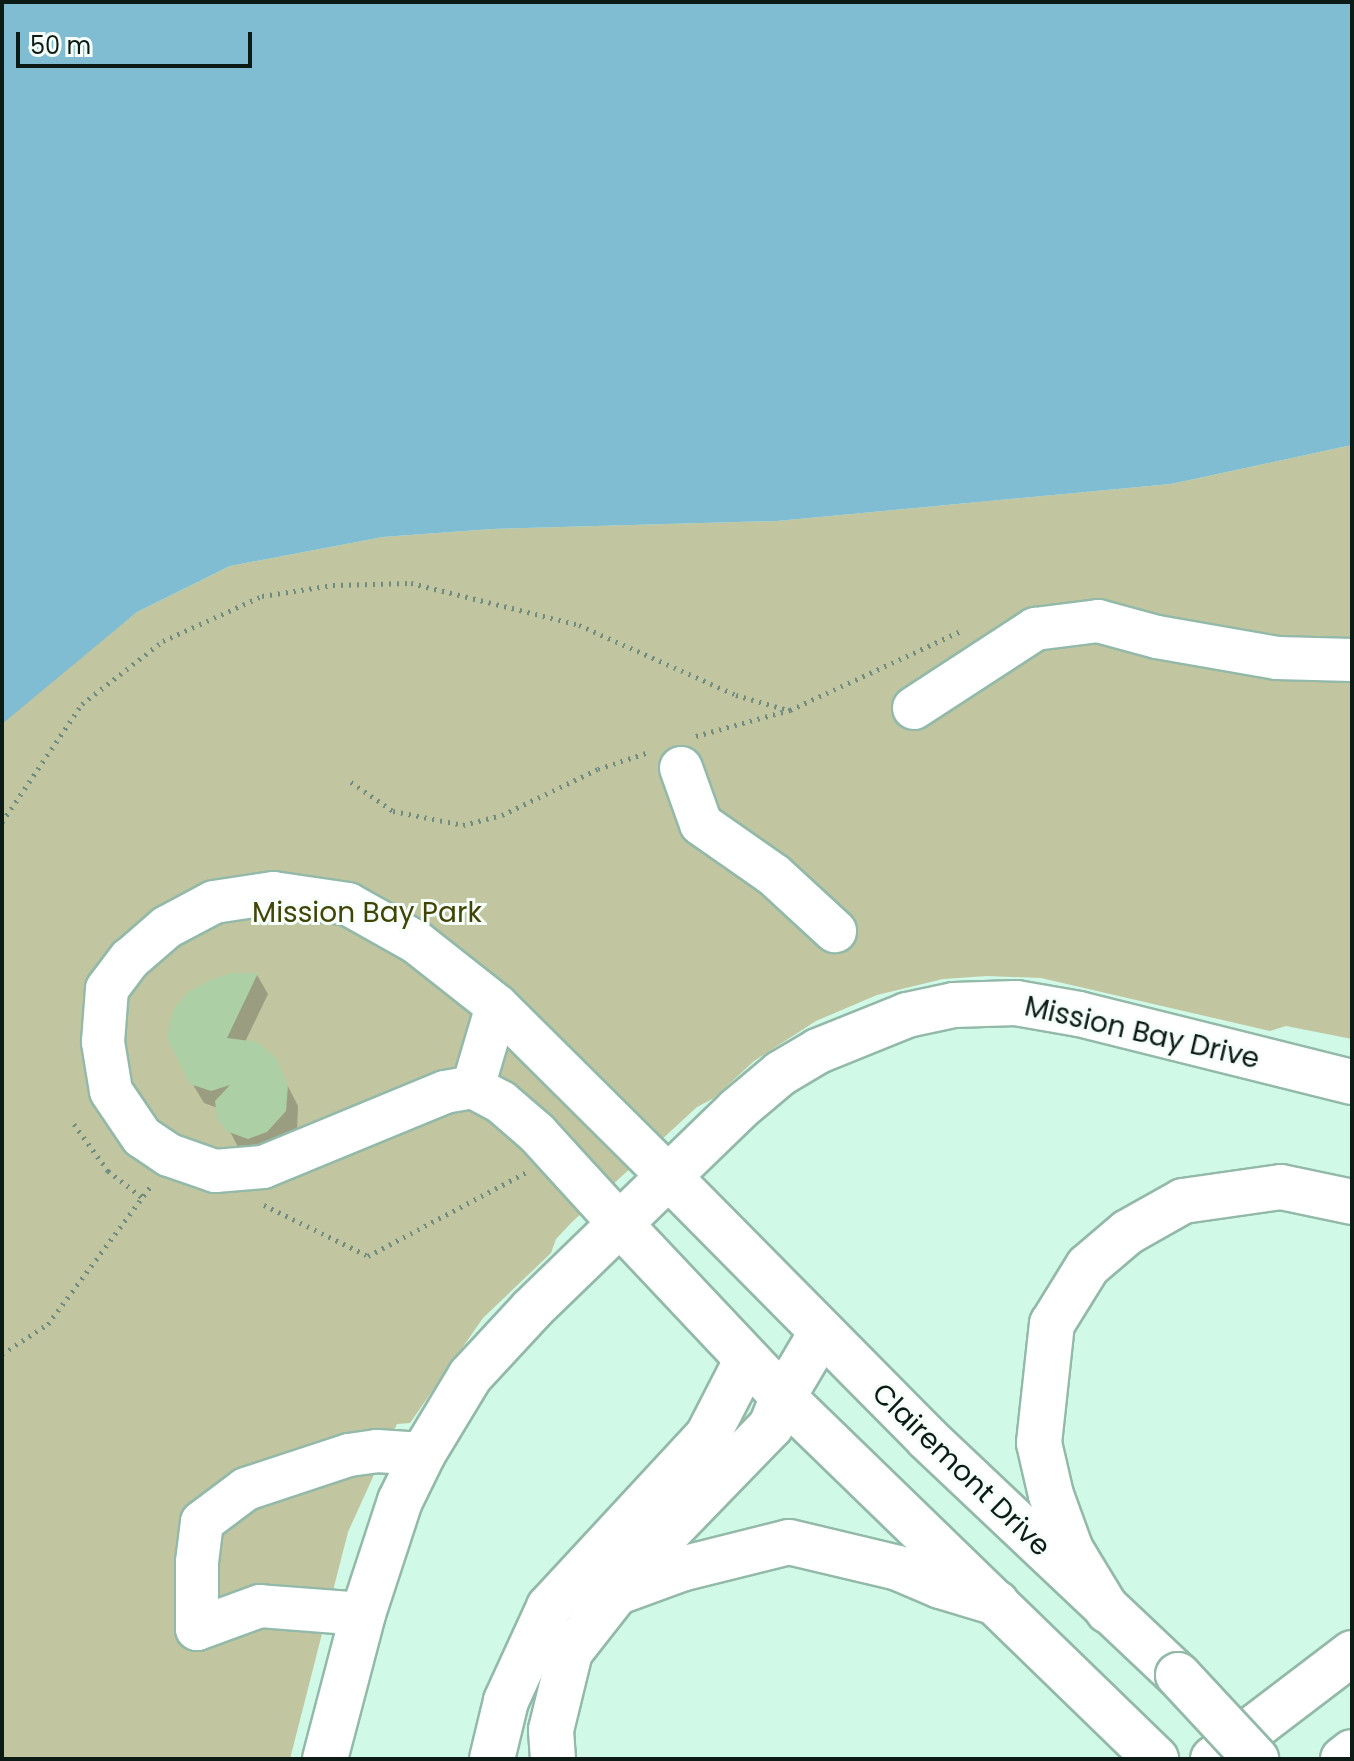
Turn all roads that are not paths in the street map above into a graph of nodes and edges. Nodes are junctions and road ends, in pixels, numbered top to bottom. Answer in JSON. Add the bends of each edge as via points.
{"nodes":[{"id":1,"x":1352,"y":660,"type":"edge"},
{"id":2,"x":914,"y":708,"type":"dead end"},
{"id":3,"x":673,"y":753,"type":"road end"},
{"id":4,"x":835,"y":931,"type":"dead end"},
{"id":5,"x":497,"y":1006,"type":"junction"},
{"id":6,"x":1352,"y":1082,"type":"edge"},
{"id":7,"x":473,"y":1087,"type":"junction"},
{"id":8,"x":669,"y":1177,"type":"junction"},
{"id":9,"x":1352,"y":1202,"type":"edge"},
{"id":10,"x":620,"y":1224,"type":"junction"},
{"id":11,"x":821,"y":1333,"type":"junction"},
{"id":12,"x":747,"y":1359,"type":"junction"},
{"id":13,"x":783,"y":1397,"type":"junction"},
{"id":14,"x":423,"y":1454,"type":"junction"},
{"id":15,"x":618,"y":1592,"type":"junction"},
{"id":16,"x":997,"y":1603,"type":"junction"},
{"id":17,"x":1108,"y":1611,"type":"junction"},
{"id":18,"x":363,"y":1614,"type":"junction"},
{"id":19,"x":1345,"y":1655,"type":"edge"},
{"id":20,"x":1352,"y":1752,"type":"edge"},
{"id":21,"x":325,"y":1759,"type":"edge"},
{"id":22,"x":492,"y":1759,"type":"edge"},
{"id":23,"x":553,"y":1759,"type":"edge"},
{"id":24,"x":1156,"y":1759,"type":"edge"},
{"id":25,"x":1213,"y":1759,"type":"edge"},
{"id":26,"x":1256,"y":1759,"type":"edge"},
{"id":27,"x":1343,"y":1759,"type":"edge"}],
"edges":[{"from":1,"to":2,"type":"lane","via":[[1277,658],[1098,621],[1035,629]]},
{"from":3,"to":4,"type":"lane","via":[[701,824],[774,875]]},
{"from":5,"to":7,"type":"lane"},
{"from":5,"to":7,"type":"lane","via":[[416,942],[348,904],[273,893],[214,902],[167,927],[130,959],[107,989],[103,1042],[111,1091],[123,1112],[142,1137],[169,1155],[215,1171],[263,1167],[445,1092]]},
{"from":5,"to":8,"type":"lane"},
{"from":6,"to":8,"type":"main road","name":"Mission Bay Drive","via":[[1079,1014],[1016,1003],[954,1005],[907,1015],[818,1051],[781,1073]]},
{"from":7,"to":10,"type":"lane","via":[[501,1102],[537,1133]]},
{"from":8,"to":10,"type":"main road","name":"Mission Bay Drive"},
{"from":8,"to":11,"type":"main road","name":"Clairemont Drive"},
{"from":9,"to":17,"type":"main road","via":[[1281,1187],[1183,1201],[1128,1232],[1088,1266],[1052,1324],[1039,1443],[1071,1550]]},
{"from":10,"to":12,"type":"main road"},
{"from":10,"to":14,"type":"main road","name":"Mission Bay Drive","via":[[470,1376]]},
{"from":11,"to":13,"type":"main road"},
{"from":11,"to":17,"type":"main road","name":"Clairemont Drive"},
{"from":12,"to":13,"type":"main road"},
{"from":12,"to":22,"type":"main road","via":[[708,1435],[549,1607],[506,1701]]},
{"from":13,"to":15,"type":"main road","via":[[771,1426],[646,1555]]},
{"from":13,"to":16,"type":"main road"},
{"from":14,"to":18,"type":"main road","name":"Mission Bay Drive","via":[[400,1501]]},
{"from":14,"to":18,"type":"lane","via":[[349,1455],[246,1489],[202,1522],[197,1629],[260,1606]]},
{"from":15,"to":16,"type":"main road","via":[[681,1569],[789,1542],[898,1568]]},
{"from":15,"to":23,"type":"main road","via":[[570,1652],[551,1730]]},
{"from":16,"to":24,"type":"main road"},
{"from":17,"to":26,"type":"main road","name":"Clairemont Drive","bridge":true,"via":[[1178,1675]]},
{"from":18,"to":21,"type":"main road","name":"Mission Bay Drive"},
{"from":19,"to":25,"type":"main road"},
{"from":20,"to":27,"type":"main road"}]}
